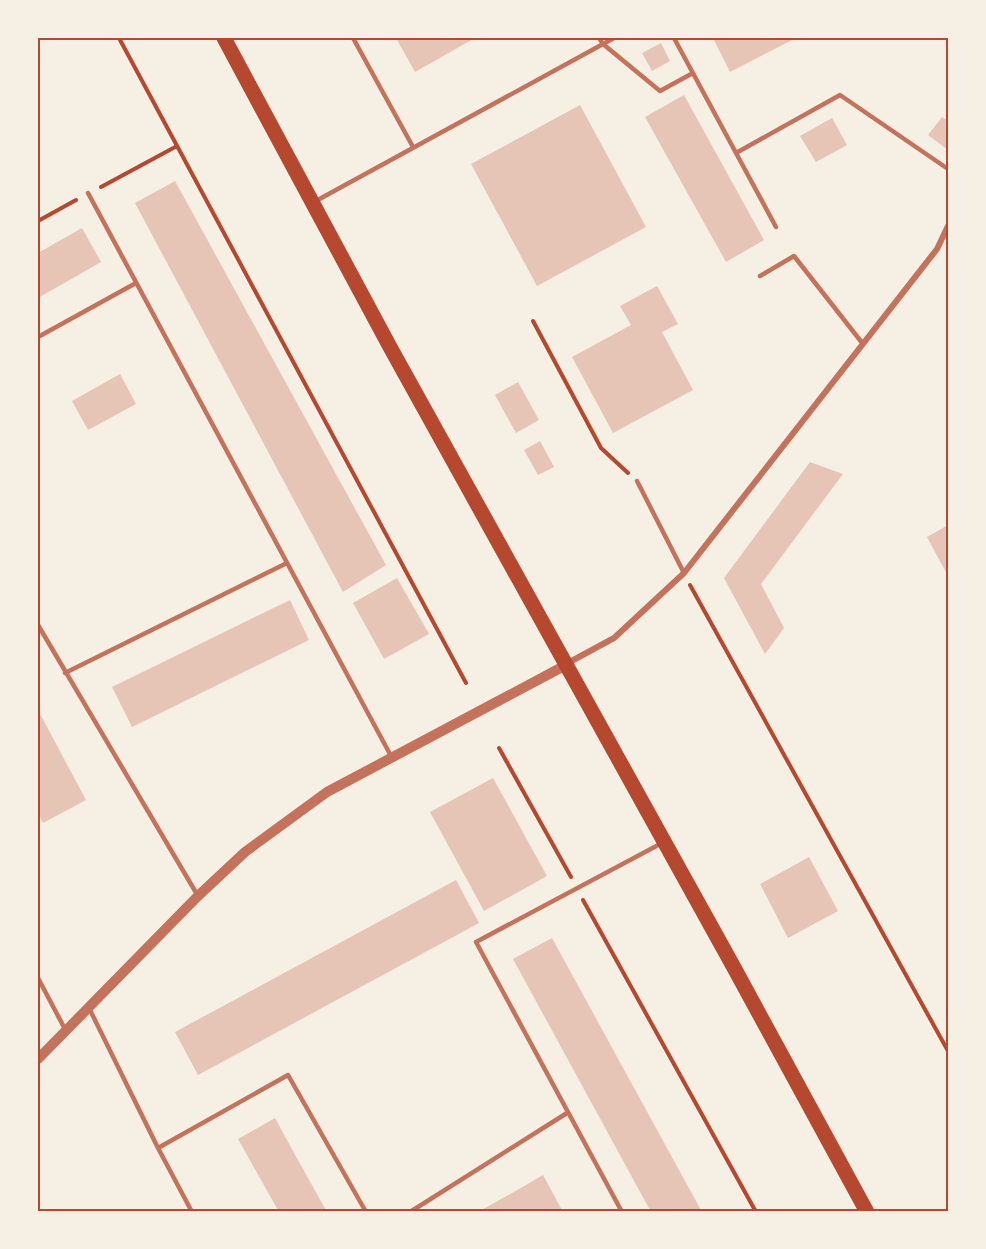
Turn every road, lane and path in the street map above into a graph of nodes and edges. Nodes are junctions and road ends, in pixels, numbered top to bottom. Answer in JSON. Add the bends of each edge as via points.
{"nodes":[{"id":1,"x":119,"y":38,"type":"edge"},
{"id":2,"x":224,"y":38,"type":"edge"},
{"id":3,"x":353,"y":38,"type":"edge"},
{"id":4,"x":599,"y":38,"type":"edge"},
{"id":5,"x":614,"y":38,"type":"edge"},
{"id":6,"x":674,"y":38,"type":"edge"},
{"id":7,"x":603,"y":44,"type":"junction"},
{"id":8,"x":693,"y":74,"type":"junction"},
{"id":9,"x":177,"y":146,"type":"junction"},
{"id":10,"x":413,"y":147,"type":"junction"},
{"id":11,"x":736,"y":153,"type":"junction"},
{"id":12,"x":948,"y":169,"type":"edge"},
{"id":13,"x":88,"y":194,"type":"junction"},
{"id":14,"x":314,"y":202,"type":"junction"},
{"id":15,"x":38,"y":221,"type":"edge"},
{"id":16,"x":948,"y":225,"type":"edge"},
{"id":17,"x":776,"y":227,"type":"dead end"},
{"id":18,"x":760,"y":276,"type":"dead end"},
{"id":19,"x":136,"y":283,"type":"junction"},
{"id":20,"x":533,"y":321,"type":"dead end"},
{"id":21,"x":38,"y":337,"type":"edge"},
{"id":22,"x":863,"y":344,"type":"junction"},
{"id":23,"x":637,"y":482,"type":"joint"},
{"id":24,"x":287,"y":563,"type":"junction"},
{"id":25,"x":684,"y":573,"type":"junction"},
{"id":26,"x":38,"y":625,"type":"edge"},
{"id":27,"x":566,"y":665,"type":"junction"},
{"id":28,"x":64,"y":673,"type":"junction"},
{"id":29,"x":466,"y":683,"type":"dead end"},
{"id":30,"x":499,"y":748,"type":"dead end"},
{"id":31,"x":391,"y":756,"type":"junction"},
{"id":32,"x":664,"y":842,"type":"junction"},
{"id":33,"x":577,"y":889,"type":"junction"},
{"id":34,"x":198,"y":896,"type":"junction"},
{"id":35,"x":38,"y":978,"type":"edge"},
{"id":36,"x":89,"y":1008,"type":"junction"},
{"id":37,"x":66,"y":1030,"type":"junction"},
{"id":38,"x":948,"y":1051,"type":"edge"},
{"id":39,"x":38,"y":1059,"type":"edge"},
{"id":40,"x":567,"y":1113,"type":"junction"},
{"id":41,"x":158,"y":1148,"type":"junction"},
{"id":42,"x":192,"y":1212,"type":"edge"},
{"id":43,"x":366,"y":1212,"type":"edge"},
{"id":44,"x":410,"y":1212,"type":"edge"},
{"id":45,"x":622,"y":1212,"type":"edge"},
{"id":46,"x":756,"y":1212,"type":"edge"},
{"id":47,"x":867,"y":1212,"type":"edge"}],
"edges":[{"from":1,"to":9,"type":"path"},
{"from":2,"to":14,"type":"main road"},
{"from":3,"to":10,"type":"lane"},
{"from":4,"to":7,"type":"lane"},
{"from":5,"to":7,"type":"lane"},
{"from":6,"to":8,"type":"lane"},
{"from":7,"to":8,"type":"lane","via":[[660,91]]},
{"from":7,"to":10,"type":"lane"},
{"from":8,"to":11,"type":"lane"},
{"from":9,"to":13,"type":"path"},
{"from":9,"to":29,"type":"path"},
{"from":10,"to":14,"type":"lane"},
{"from":11,"to":12,"type":"lane","via":[[840,95]]},
{"from":11,"to":17,"type":"lane"},
{"from":13,"to":15,"type":"path"},
{"from":13,"to":19,"type":"lane"},
{"from":14,"to":27,"type":"main road"},
{"from":16,"to":22,"type":"street","via":[[937,249]]},
{"from":18,"to":22,"type":"lane","via":[[794,256]]},
{"from":19,"to":21,"type":"lane"},
{"from":19,"to":24,"type":"lane"},
{"from":20,"to":23,"type":"path","via":[[601,448]]},
{"from":22,"to":25,"type":"street"},
{"from":23,"to":25,"type":"lane"},
{"from":24,"to":28,"type":"lane"},
{"from":24,"to":31,"type":"lane"},
{"from":25,"to":27,"type":"street","via":[[614,638]]},
{"from":25,"to":38,"type":"path"},
{"from":26,"to":28,"type":"lane"},
{"from":27,"to":31,"type":"street"},
{"from":27,"to":32,"type":"main road"},
{"from":28,"to":34,"type":"lane"},
{"from":30,"to":33,"type":"path"},
{"from":31,"to":34,"type":"street","via":[[327,792],[245,852]]},
{"from":32,"to":33,"type":"lane"},
{"from":32,"to":47,"type":"main road"},
{"from":33,"to":40,"type":"lane","via":[[476,942]]},
{"from":33,"to":46,"type":"path"},
{"from":34,"to":36,"type":"street"},
{"from":35,"to":37,"type":"lane"},
{"from":36,"to":37,"type":"street"},
{"from":36,"to":41,"type":"lane"},
{"from":37,"to":39,"type":"street"},
{"from":40,"to":44,"type":"lane"},
{"from":40,"to":45,"type":"lane"},
{"from":41,"to":42,"type":"lane"},
{"from":41,"to":43,"type":"lane","via":[[288,1075]]}]}
